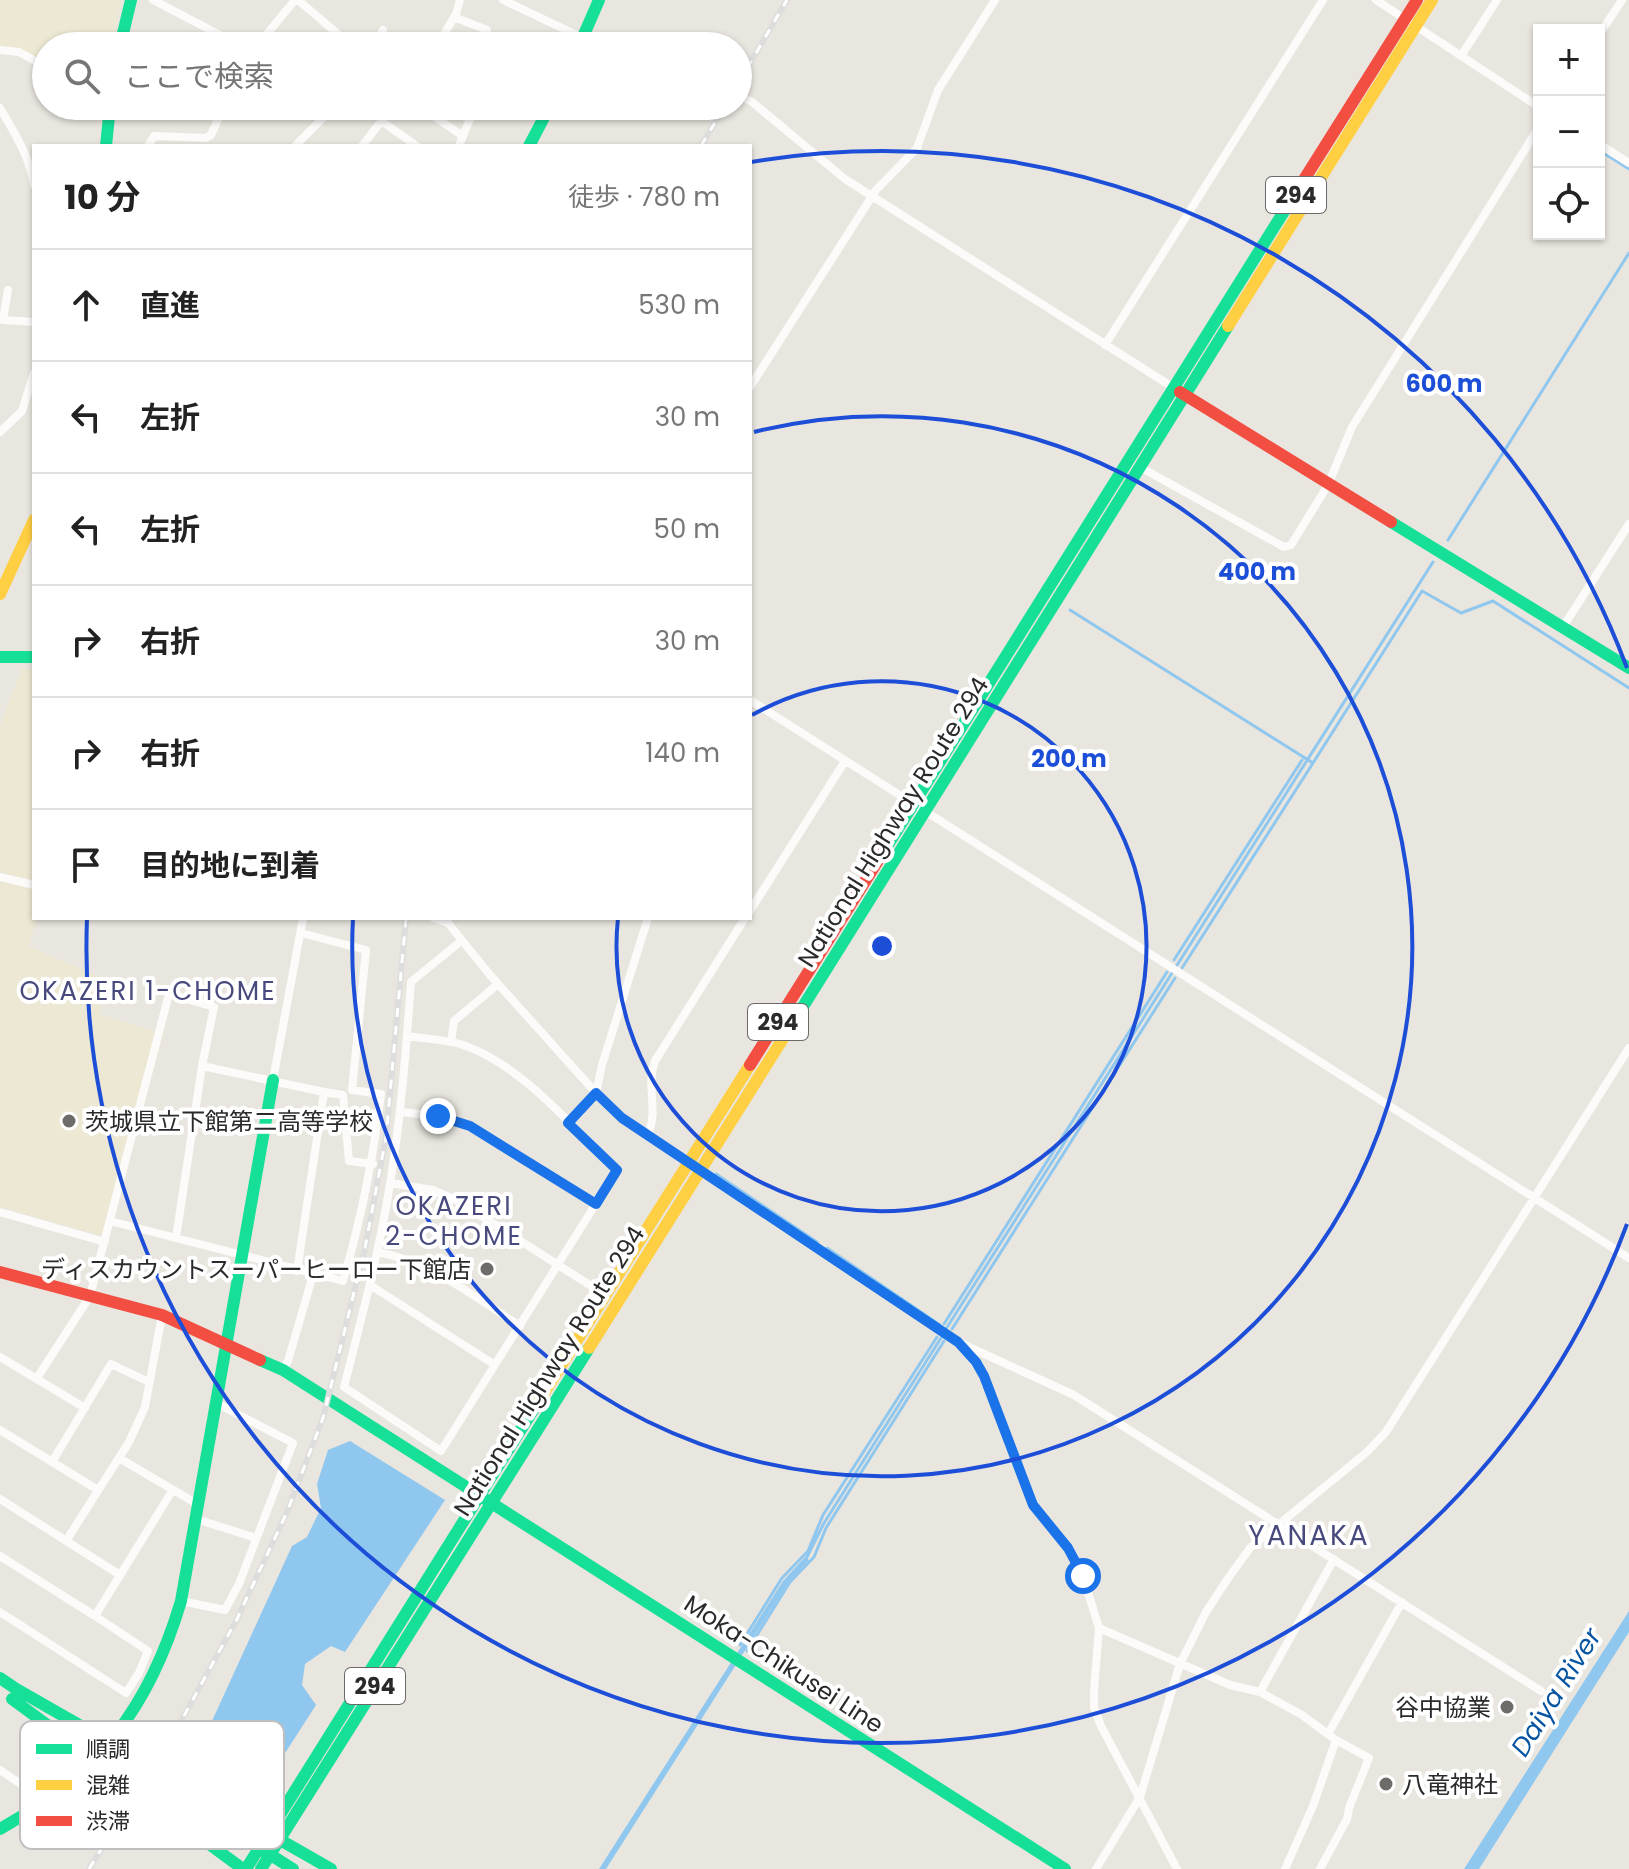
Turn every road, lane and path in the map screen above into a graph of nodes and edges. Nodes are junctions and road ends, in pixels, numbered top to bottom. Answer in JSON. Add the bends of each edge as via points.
{"nodes":[{"id":1,"x":131,"y":0,"type":"edge"},
{"id":2,"x":153,"y":0,"type":"edge"},
{"id":3,"x":297,"y":0,"type":"edge"},
{"id":4,"x":460,"y":0,"type":"edge"},
{"id":5,"x":503,"y":0,"type":"edge"},
{"id":6,"x":599,"y":0,"type":"edge"},
{"id":7,"x":995,"y":0,"type":"edge"},
{"id":8,"x":1323,"y":0,"type":"edge"},
{"id":9,"x":1376,"y":0,"type":"edge"},
{"id":10,"x":1417,"y":0,"type":"edge"},
{"id":11,"x":1432,"y":0,"type":"edge"},
{"id":12,"x":1497,"y":0,"type":"edge"},
{"id":13,"x":1622,"y":0,"type":"edge"},
{"id":14,"x":454,"y":17,"type":"junction"},
{"id":15,"x":1410,"y":23,"type":"junction"},
{"id":16,"x":1605,"y":26,"type":"edge"},
{"id":17,"x":123,"y":32,"type":"edge"},
{"id":18,"x":214,"y":32,"type":"edge"},
{"id":19,"x":269,"y":32,"type":"edge"},
{"id":20,"x":335,"y":32,"type":"edge"},
{"id":21,"x":445,"y":32,"type":"edge"},
{"id":22,"x":487,"y":32,"type":"edge"},
{"id":23,"x":562,"y":32,"type":"edge"},
{"id":24,"x":585,"y":32,"type":"edge"},
{"id":25,"x":0,"y":50,"type":"edge"},
{"id":26,"x":1461,"y":56,"type":"junction"},
{"id":27,"x":32,"y":59,"type":"edge"},
{"id":28,"x":752,"y":102,"type":"edge"},
{"id":29,"x":1533,"y":103,"type":"edge"},
{"id":30,"x":0,"y":108,"type":"edge"},
{"id":31,"x":109,"y":120,"type":"edge"},
{"id":32,"x":218,"y":120,"type":"edge"},
{"id":33,"x":321,"y":120,"type":"edge"},
{"id":34,"x":440,"y":120,"type":"edge"},
{"id":35,"x":469,"y":120,"type":"edge"},
{"id":36,"x":543,"y":120,"type":"edge"},
{"id":37,"x":381,"y":121,"type":"joint"},
{"id":38,"x":460,"y":134,"type":"dead end"},
{"id":39,"x":1533,"y":137,"type":"edge"},
{"id":40,"x":106,"y":144,"type":"edge"},
{"id":41,"x":149,"y":144,"type":"edge"},
{"id":42,"x":297,"y":144,"type":"edge"},
{"id":43,"x":364,"y":144,"type":"edge"},
{"id":44,"x":414,"y":144,"type":"edge"},
{"id":45,"x":460,"y":144,"type":"edge"},
{"id":46,"x":530,"y":144,"type":"edge"},
{"id":47,"x":1605,"y":148,"type":"edge"},
{"id":48,"x":1629,"y":163,"type":"edge"},
{"id":49,"x":32,"y":174,"type":"edge"},
{"id":50,"x":872,"y":196,"type":"junction"},
{"id":51,"x":8,"y":290,"type":"dead end"},
{"id":52,"x":32,"y":322,"type":"edge"},
{"id":53,"x":1105,"y":345,"type":"junction"},
{"id":54,"x":32,"y":379,"type":"edge"},
{"id":55,"x":752,"y":384,"type":"edge"},
{"id":56,"x":1179,"y":392,"type":"junction"},
{"id":57,"x":0,"y":432,"type":"edge"},
{"id":58,"x":1140,"y":467,"type":"junction"},
{"id":59,"x":1328,"y":485,"type":"junction"},
{"id":60,"x":32,"y":524,"type":"edge"},
{"id":61,"x":1629,"y":524,"type":"edge"},
{"id":62,"x":0,"y":594,"type":"edge"},
{"id":63,"x":1563,"y":627,"type":"junction"},
{"id":64,"x":0,"y":657,"type":"edge"},
{"id":65,"x":32,"y":657,"type":"edge"},
{"id":66,"x":1629,"y":668,"type":"edge"},
{"id":67,"x":752,"y":701,"type":"edge"},
{"id":68,"x":845,"y":761,"type":"junction"},
{"id":69,"x":920,"y":807,"type":"junction"},
{"id":70,"x":0,"y":877,"type":"edge"},
{"id":71,"x":32,"y":885,"type":"edge"},
{"id":72,"x":752,"y":908,"type":"edge"},
{"id":73,"x":303,"y":920,"type":"edge"},
{"id":74,"x":440,"y":920,"type":"edge"},
{"id":75,"x":647,"y":920,"type":"edge"},
{"id":76,"x":744,"y":920,"type":"edge"},
{"id":77,"x":301,"y":933,"type":"junction"},
{"id":78,"x":461,"y":941,"type":"junction"},
{"id":79,"x":498,"y":984,"type":"junction"},
{"id":80,"x":407,"y":1036,"type":"junction"},
{"id":81,"x":451,"y":1042,"type":"junction"},
{"id":82,"x":1629,"y":1048,"type":"edge"},
{"id":83,"x":202,"y":1066,"type":"junction"},
{"id":84,"x":273,"y":1080,"type":"junction"},
{"id":85,"x":324,"y":1092,"type":"junction"},
{"id":86,"x":348,"y":1093,"type":"junction"},
{"id":87,"x":596,"y":1093,"type":"junction"},
{"id":88,"x":401,"y":1112,"type":"junction"},
{"id":89,"x":568,"y":1123,"type":"junction"},
{"id":90,"x":647,"y":1136,"type":"junction"},
{"id":91,"x":689,"y":1162,"type":"junction"},
{"id":92,"x":373,"y":1164,"type":"junction"},
{"id":93,"x":701,"y":1170,"type":"junction"},
{"id":94,"x":390,"y":1183,"type":"junction"},
{"id":95,"x":1534,"y":1197,"type":"junction"},
{"id":96,"x":596,"y":1204,"type":"junction"},
{"id":97,"x":0,"y":1212,"type":"edge"},
{"id":98,"x":110,"y":1221,"type":"junction"},
{"id":99,"x":176,"y":1238,"type":"junction"},
{"id":100,"x":105,"y":1242,"type":"junction"},
{"id":101,"x":377,"y":1252,"type":"junction"},
{"id":102,"x":242,"y":1255,"type":"junction"},
{"id":103,"x":1629,"y":1258,"type":"edge"},
{"id":104,"x":558,"y":1266,"type":"junction"},
{"id":105,"x":297,"y":1271,"type":"junction"},
{"id":106,"x":0,"y":1272,"type":"edge"},
{"id":107,"x":313,"y":1275,"type":"junction"},
{"id":108,"x":370,"y":1285,"type":"junction"},
{"id":109,"x":90,"y":1296,"type":"junction"},
{"id":110,"x":607,"y":1296,"type":"junction"},
{"id":111,"x":162,"y":1315,"type":"junction"},
{"id":112,"x":520,"y":1326,"type":"junction"},
{"id":113,"x":226,"y":1342,"type":"junction"},
{"id":114,"x":958,"y":1342,"type":"junction"},
{"id":115,"x":0,"y":1357,"type":"edge"},
{"id":116,"x":495,"y":1365,"type":"junction"},
{"id":117,"x":283,"y":1370,"type":"junction"},
{"id":118,"x":37,"y":1378,"type":"junction"},
{"id":119,"x":149,"y":1382,"type":"junction"},
{"id":120,"x":216,"y":1403,"type":"junction"},
{"id":121,"x":85,"y":1408,"type":"junction"},
{"id":122,"x":0,"y":1430,"type":"edge"},
{"id":123,"x":441,"y":1451,"type":"junction"},
{"id":124,"x":119,"y":1458,"type":"junction"},
{"id":125,"x":451,"y":1458,"type":"dead end"},
{"id":126,"x":52,"y":1462,"type":"junction"},
{"id":127,"x":98,"y":1490,"type":"junction"},
{"id":128,"x":172,"y":1491,"type":"junction"},
{"id":129,"x":480,"y":1495,"type":"junction"},
{"id":130,"x":0,"y":1499,"type":"edge"},
{"id":131,"x":492,"y":1503,"type":"junction"},
{"id":132,"x":199,"y":1505,"type":"junction"},
{"id":133,"x":196,"y":1519,"type":"junction"},
{"id":134,"x":1279,"y":1524,"type":"junction"},
{"id":135,"x":256,"y":1538,"type":"junction"},
{"id":136,"x":66,"y":1541,"type":"junction"},
{"id":137,"x":0,"y":1556,"type":"edge"},
{"id":138,"x":1334,"y":1559,"type":"junction"},
{"id":139,"x":120,"y":1575,"type":"junction"},
{"id":140,"x":181,"y":1601,"type":"junction"},
{"id":141,"x":1402,"y":1602,"type":"junction"},
{"id":142,"x":0,"y":1612,"type":"edge"},
{"id":143,"x":95,"y":1616,"type":"junction"},
{"id":144,"x":1099,"y":1628,"type":"junction"},
{"id":145,"x":1180,"y":1664,"type":"junction"},
{"id":146,"x":0,"y":1678,"type":"edge"},
{"id":147,"x":1541,"y":1691,"type":"dead end"},
{"id":148,"x":1260,"y":1692,"type":"junction"},
{"id":149,"x":10,"y":1694,"type":"edge"},
{"id":150,"x":53,"y":1721,"type":"edge"},
{"id":151,"x":53,"y":1721,"type":"edge"},
{"id":152,"x":57,"y":1721,"type":"edge"},
{"id":153,"x":127,"y":1721,"type":"edge"},
{"id":154,"x":1328,"y":1734,"type":"junction"},
{"id":155,"x":1336,"y":1740,"type":"junction"},
{"id":156,"x":0,"y":1770,"type":"edge"},
{"id":157,"x":20,"y":1784,"type":"edge"},
{"id":158,"x":1140,"y":1797,"type":"junction"},
{"id":159,"x":284,"y":1807,"type":"edge"},
{"id":160,"x":20,"y":1817,"type":"edge"},
{"id":161,"x":0,"y":1829,"type":"edge"},
{"id":162,"x":284,"y":1833,"type":"edge"},
{"id":163,"x":284,"y":1845,"type":"edge"},
{"id":164,"x":220,"y":1849,"type":"edge"},
{"id":165,"x":258,"y":1849,"type":"edge"},
{"id":166,"x":261,"y":1849,"type":"edge"},
{"id":167,"x":274,"y":1849,"type":"edge"},
{"id":168,"x":245,"y":1869,"type":"edge"},
{"id":169,"x":261,"y":1869,"type":"edge"},
{"id":170,"x":293,"y":1869,"type":"edge"},
{"id":171,"x":331,"y":1869,"type":"edge"},
{"id":172,"x":1065,"y":1869,"type":"edge"},
{"id":173,"x":1096,"y":1869,"type":"edge"},
{"id":174,"x":1177,"y":1869,"type":"edge"},
{"id":175,"x":1285,"y":1869,"type":"edge"},
{"id":176,"x":1320,"y":1869,"type":"edge"}],
"edges":[{"from":1,"to":17,"type":"main road"},
{"from":2,"to":18,"type":"street"},
{"from":3,"to":19,"type":"street"},
{"from":3,"to":20,"type":"street"},
{"from":4,"to":14,"type":"street"},
{"from":5,"to":23,"type":"street"},
{"from":6,"to":24,"type":"main road"},
{"from":7,"to":50,"type":"street","via":[[938,90],[917,148]]},
{"from":8,"to":53,"type":"street"},
{"from":9,"to":15,"type":"street"},
{"from":10,"to":15,"type":"main road","name":"National Highway Route 294","number":"294"},
{"from":11,"to":15,"type":"main road","name":"National Highway Route 294","number":"294"},
{"from":12,"to":26,"type":"street"},
{"from":13,"to":16,"type":"street"},
{"from":14,"to":21,"type":"street"},
{"from":14,"to":22,"type":"street"},
{"from":15,"to":26,"type":"street"},
{"from":15,"to":56,"type":"main road","name":"National Highway Route 294","number":"294"},
{"from":25,"to":27,"type":"street"},
{"from":26,"to":29,"type":"street"},
{"from":28,"to":50,"type":"street"},
{"from":30,"to":49,"type":"street"},
{"from":31,"to":40,"type":"main road"},
{"from":32,"to":41,"type":"street","via":[[206,138],[154,136]]},
{"from":33,"to":42,"type":"street"},
{"from":34,"to":38,"type":"street"},
{"from":35,"to":45,"type":"street"},
{"from":36,"to":46,"type":"main road"},
{"from":37,"to":43,"type":"street"},
{"from":37,"to":44,"type":"street"},
{"from":39,"to":59,"type":"street","via":[[1352,427]]},
{"from":47,"to":48,"type":"street"},
{"from":50,"to":53,"type":"street"},
{"from":50,"to":55,"type":"street"},
{"from":51,"to":52,"type":"street","via":[[3,320]]},
{"from":53,"to":56,"type":"street"},
{"from":54,"to":57,"type":"street","via":[[22,411]]},
{"from":56,"to":58,"type":"main road","name":"National Highway Route 294","number":"294"},
{"from":56,"to":59,"type":"main road"},
{"from":56,"to":69,"type":"main road","name":"National Highway Route 294","number":"294"},
{"from":58,"to":59,"type":"street","via":[[1284,547],[1291,545]]},
{"from":58,"to":69,"type":"main road","name":"National Highway Route 294","number":"294"},
{"from":59,"to":63,"type":"main road"},
{"from":60,"to":62,"type":"main road"},
{"from":61,"to":63,"type":"street"},
{"from":63,"to":66,"type":"main road"},
{"from":64,"to":65,"type":"main road"},
{"from":67,"to":68,"type":"street"},
{"from":68,"to":69,"type":"street"},
{"from":68,"to":72,"type":"street"},
{"from":69,"to":91,"type":"main road","name":"National Highway Route 294","number":"294"},
{"from":69,"to":93,"type":"main road","name":"National Highway Route 294","number":"294"},
{"from":69,"to":95,"type":"street"},
{"from":70,"to":71,"type":"street"},
{"from":73,"to":77,"type":"street"},
{"from":74,"to":78,"type":"street"},
{"from":75,"to":87,"type":"street"},
{"from":76,"to":90,"type":"street","via":[[655,1061],[650,1075],[654,1121]]},
{"from":77,"to":84,"type":"street"},
{"from":77,"to":86,"type":"street","via":[[366,950]]},
{"from":78,"to":79,"type":"street"},
{"from":78,"to":80,"type":"street","via":[[411,982]]},
{"from":79,"to":81,"type":"street","via":[[454,1021]]},
{"from":79,"to":87,"type":"street"},
{"from":80,"to":81,"type":"street"},
{"from":80,"to":88,"type":"street"},
{"from":81,"to":89,"type":"street","via":[[509,1068]]},
{"from":82,"to":95,"type":"street"},
{"from":83,"to":84,"type":"street"},
{"from":83,"to":98,"type":"street","via":[[214,1007],[169,994]]},
{"from":83,"to":99,"type":"street"},
{"from":84,"to":85,"type":"street"},
{"from":84,"to":102,"type":"main road"},
{"from":85,"to":86,"type":"street"},
{"from":85,"to":105,"type":"street"},
{"from":86,"to":92,"type":"street","via":[[349,1161]]},
{"from":86,"to":92,"type":"street","via":[[381,1094]]},
{"from":87,"to":89,"type":"street"},
{"from":87,"to":90,"type":"street"},
{"from":88,"to":94,"type":"street"},
{"from":88,"to":96,"type":"street","via":[[470,1126]]},
{"from":89,"to":96,"type":"street","via":[[617,1170]]},
{"from":90,"to":91,"type":"street"},
{"from":91,"to":93,"type":"street"},
{"from":91,"to":110,"type":"main road","name":"National Highway Route 294","number":"294"},
{"from":92,"to":107,"type":"street","via":[[343,1281]]},
{"from":93,"to":114,"type":"street"},
{"from":93,"to":131,"type":"main road","name":"National Highway Route 294","number":"294"},
{"from":94,"to":101,"type":"street"},
{"from":94,"to":104,"type":"street","via":[[445,1195]]},
{"from":95,"to":103,"type":"street"},
{"from":95,"to":134,"type":"street","via":[[1386,1432]]},
{"from":96,"to":104,"type":"street"},
{"from":97,"to":100,"type":"street"},
{"from":98,"to":99,"type":"street"},
{"from":98,"to":100,"type":"street"},
{"from":99,"to":102,"type":"street"},
{"from":100,"to":109,"type":"street"},
{"from":101,"to":108,"type":"street"},
{"from":101,"to":112,"type":"street","via":[[424,1265]]},
{"from":102,"to":105,"type":"street"},
{"from":102,"to":113,"type":"main road"},
{"from":104,"to":110,"type":"street"},
{"from":104,"to":112,"type":"street"},
{"from":105,"to":107,"type":"street"},
{"from":106,"to":109,"type":"main road","name":"Moka-Chikusei Line"},
{"from":107,"to":117,"type":"street"},
{"from":108,"to":116,"type":"street"},
{"from":108,"to":123,"type":"street","via":[[344,1387]]},
{"from":109,"to":111,"type":"main road","name":"Moka-Chikusei Line"},
{"from":109,"to":118,"type":"street"},
{"from":110,"to":129,"type":"main road","name":"National Highway Route 294","number":"294"},
{"from":111,"to":113,"type":"main road","name":"Moka-Chikusei Line"},
{"from":111,"to":119,"type":"street"},
{"from":112,"to":116,"type":"street"},
{"from":113,"to":117,"type":"main road","name":"Moka-Chikusei Line"},
{"from":113,"to":120,"type":"main road"},
{"from":114,"to":134,"type":"street","via":[[1074,1395]]},
{"from":114,"to":144,"type":"street","via":[[984,1376],[1033,1505],[1083,1576]]},
{"from":115,"to":118,"type":"street"},
{"from":116,"to":123,"type":"street"},
{"from":117,"to":129,"type":"main road","name":"Moka-Chikusei Line"},
{"from":118,"to":121,"type":"street"},
{"from":119,"to":121,"type":"street","via":[[111,1364]]},
{"from":119,"to":124,"type":"street","via":[[145,1407]]},
{"from":120,"to":132,"type":"main road"},
{"from":120,"to":135,"type":"street","via":[[293,1443]]},
{"from":121,"to":126,"type":"street"},
{"from":122,"to":126,"type":"street"},
{"from":123,"to":125,"type":"street"},
{"from":124,"to":127,"type":"street"},
{"from":124,"to":128,"type":"street"},
{"from":126,"to":127,"type":"street"},
{"from":127,"to":136,"type":"street"},
{"from":128,"to":132,"type":"street"},
{"from":128,"to":139,"type":"street"},
{"from":129,"to":131,"type":"main road","name":"Moka-Chikusei Line"},
{"from":129,"to":159,"type":"main road","name":"National Highway Route 294","number":"294"},
{"from":130,"to":136,"type":"street"},
{"from":131,"to":162,"type":"main road","name":"National Highway Route 294","number":"294"},
{"from":131,"to":172,"type":"main road","name":"Moka-Chikusei Line"},
{"from":132,"to":133,"type":"main road"},
{"from":133,"to":135,"type":"street"},
{"from":133,"to":140,"type":"main road"},
{"from":134,"to":138,"type":"street"},
{"from":134,"to":145,"type":"street","via":[[1239,1562]]},
{"from":135,"to":140,"type":"street","via":[[225,1610]]},
{"from":136,"to":139,"type":"street"},
{"from":137,"to":143,"type":"street"},
{"from":138,"to":141,"type":"street"},
{"from":138,"to":148,"type":"street"},
{"from":139,"to":143,"type":"street"},
{"from":140,"to":153,"type":"main road","via":[[158,1668]]},
{"from":141,"to":147,"type":"street"},
{"from":141,"to":154,"type":"street"},
{"from":142,"to":143,"type":"street","via":[[126,1693],[148,1651]]},
{"from":144,"to":145,"type":"street"},
{"from":144,"to":158,"type":"street","via":[[1094,1707]]},
{"from":145,"to":148,"type":"street"},
{"from":145,"to":158,"type":"street"},
{"from":146,"to":149,"type":"main road"},
{"from":148,"to":154,"type":"street"},
{"from":149,"to":150,"type":"main road"},
{"from":149,"to":151,"type":"main road"},
{"from":149,"to":152,"type":"main road"},
{"from":154,"to":155,"type":"street"},
{"from":155,"to":175,"type":"street"},
{"from":155,"to":176,"type":"street","via":[[1369,1758],[1347,1819]]},
{"from":156,"to":157,"type":"street"},
{"from":158,"to":173,"type":"street"},
{"from":158,"to":174,"type":"street"},
{"from":160,"to":161,"type":"main road"},
{"from":163,"to":171,"type":"main road"},
{"from":164,"to":168,"type":"main road"},
{"from":165,"to":168,"type":"main road","name":"National Highway Route 294","number":"294"},
{"from":166,"to":170,"type":"main road"},
{"from":167,"to":169,"type":"main road","name":"National Highway Route 294","number":"294"}]}
